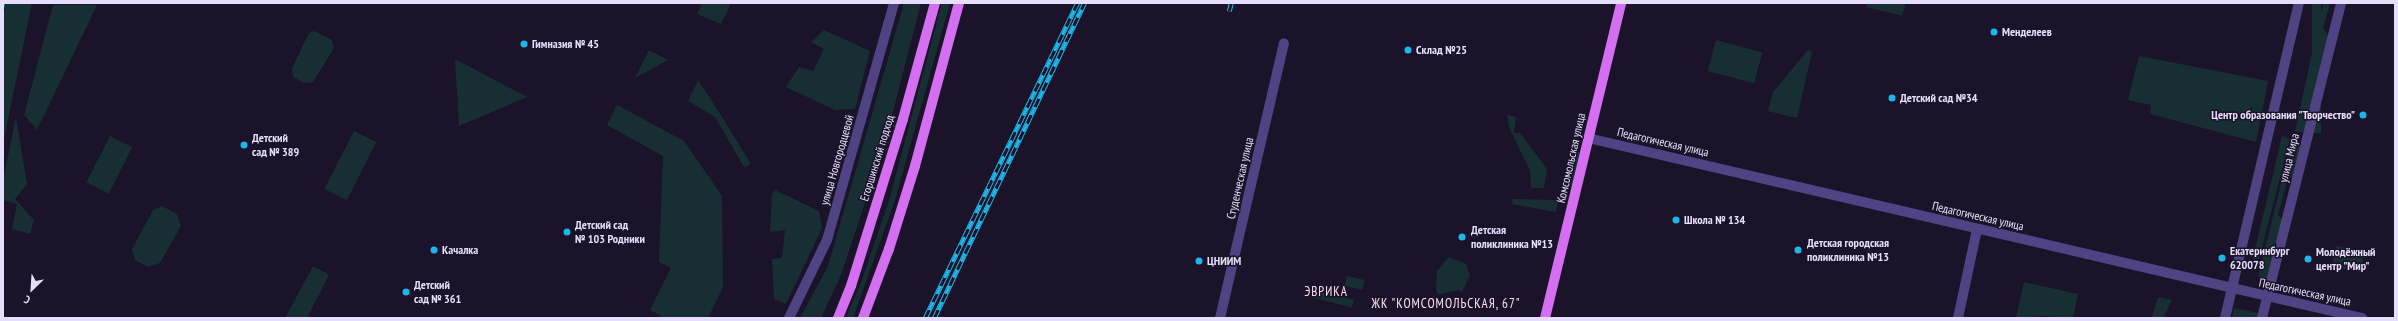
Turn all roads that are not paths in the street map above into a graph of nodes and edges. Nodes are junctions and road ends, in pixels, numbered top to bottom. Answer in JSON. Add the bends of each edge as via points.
{"nodes":[{"id":1,"x":894,"y":3,"type":"edge"},
{"id":2,"x":935,"y":3,"type":"edge"},
{"id":3,"x":959,"y":3,"type":"edge"},
{"id":4,"x":1621,"y":3,"type":"edge"},
{"id":5,"x":2299,"y":3,"type":"edge"},
{"id":6,"x":2341,"y":3,"type":"edge"},
{"id":7,"x":1284,"y":43,"type":"dead end"},
{"id":8,"x":1588,"y":138,"type":"junction"},
{"id":9,"x":1977,"y":229,"type":"junction"},
{"id":10,"x":2231,"y":288,"type":"junction"},
{"id":11,"x":2267,"y":297,"type":"junction"},
{"id":12,"x":789,"y":318,"type":"edge"},
{"id":13,"x":838,"y":318,"type":"edge"},
{"id":14,"x":863,"y":318,"type":"edge"},
{"id":15,"x":1220,"y":318,"type":"edge"},
{"id":16,"x":1546,"y":318,"type":"edge"},
{"id":17,"x":1958,"y":318,"type":"edge"},
{"id":18,"x":2225,"y":318,"type":"edge"},
{"id":19,"x":2262,"y":318,"type":"edge"},
{"id":20,"x":2362,"y":318,"type":"edge"}],
"edges":[{"from":1,"to":12,"type":"street","name":"улица Новгородцевой","via":[[827,240]]},
{"from":2,"to":13,"type":"main road","name":"Егоршинский подход","via":[[903,119],[851,286]]},
{"from":3,"to":14,"type":"main road","via":[[915,166],[889,249]]},
{"from":4,"to":8,"type":"main road","name":"Комсомольская улица"},
{"from":5,"to":10,"type":"street"},
{"from":6,"to":11,"type":"street","name":"улица Мира"},
{"from":7,"to":15,"type":"street","name":"Студенческая улица"},
{"from":8,"to":9,"type":"street","name":"Педагогическая улица"},
{"from":8,"to":16,"type":"main road","name":"Комсомольская улица"},
{"from":9,"to":10,"type":"street","name":"Педагогическая улица"},
{"from":9,"to":17,"type":"street"},
{"from":10,"to":11,"type":"street","name":"Педагогическая улица"},
{"from":10,"to":18,"type":"street"},
{"from":11,"to":19,"type":"street","name":"улица Мира"},
{"from":11,"to":20,"type":"street","name":"Педагогическая улица"}]}
